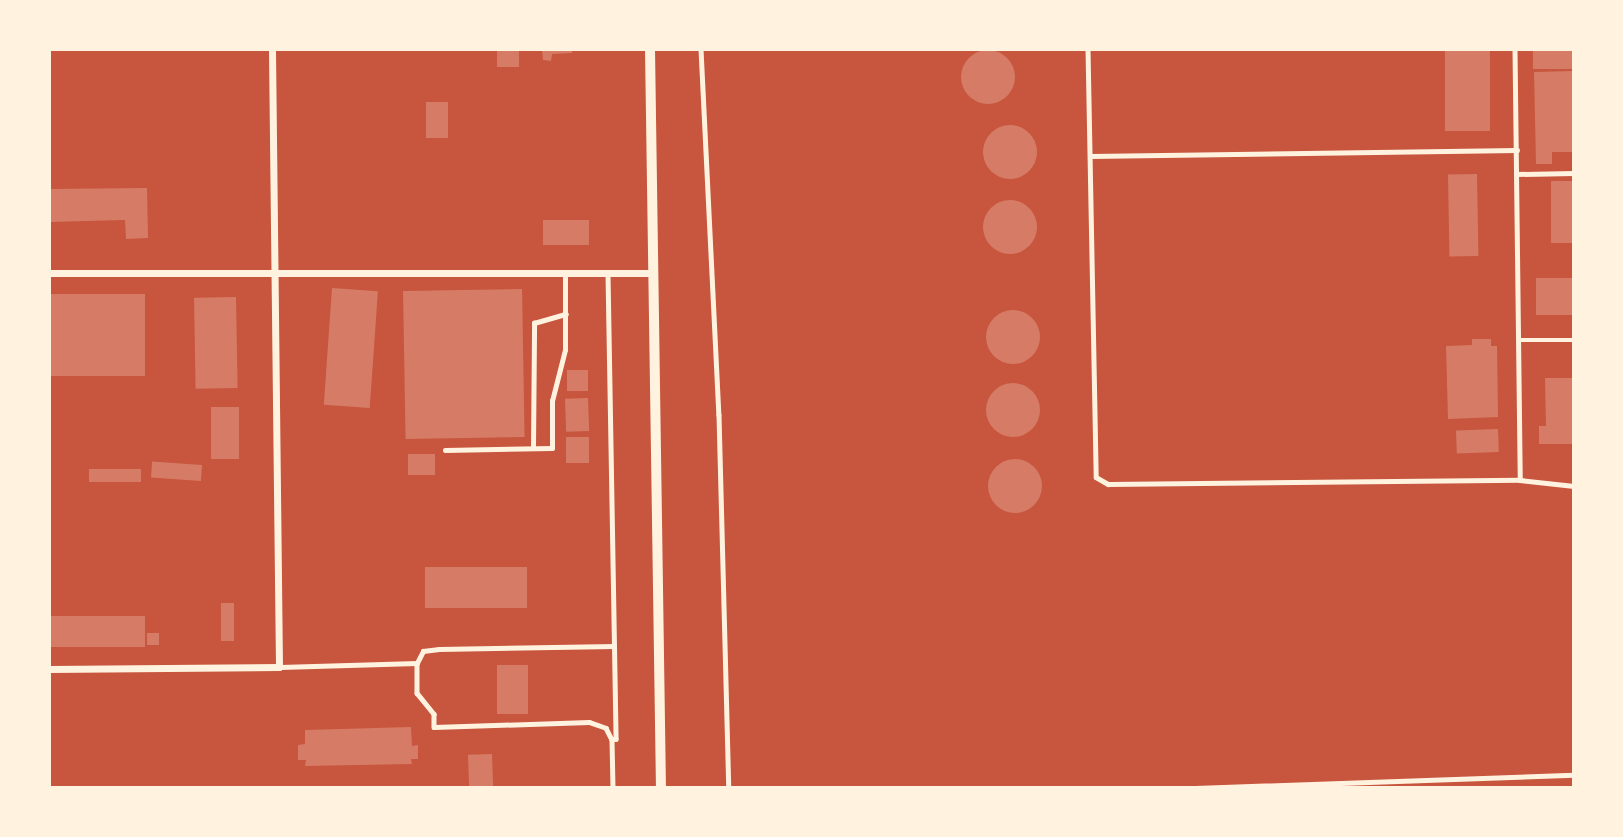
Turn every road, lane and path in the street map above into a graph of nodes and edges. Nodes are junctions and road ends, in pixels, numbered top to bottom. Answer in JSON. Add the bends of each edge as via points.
{"nodes":[{"id":1,"x":272,"y":49,"type":"edge"},
{"id":2,"x":650,"y":49,"type":"edge"},
{"id":3,"x":701,"y":49,"type":"edge"},
{"id":4,"x":1088,"y":49,"type":"edge"},
{"id":5,"x":1515,"y":49,"type":"edge"},
{"id":6,"x":1517,"y":150,"type":"junction"},
{"id":7,"x":1090,"y":156,"type":"junction"},
{"id":8,"x":1574,"y":173,"type":"edge"},
{"id":9,"x":1517,"y":174,"type":"junction"},
{"id":10,"x":49,"y":273,"type":"edge"},
{"id":11,"x":275,"y":273,"type":"junction"},
{"id":12,"x":565,"y":273,"type":"junction"},
{"id":13,"x":608,"y":273,"type":"junction"},
{"id":14,"x":653,"y":273,"type":"junction"},
{"id":15,"x":566,"y":314,"type":"junction"},
{"id":16,"x":1519,"y":340,"type":"junction"},
{"id":17,"x":1574,"y":340,"type":"edge"},
{"id":18,"x":533,"y":448,"type":"junction"},
{"id":19,"x":445,"y":450,"type":"dead end"},
{"id":20,"x":1520,"y":481,"type":"junction"},
{"id":21,"x":1574,"y":486,"type":"edge"},
{"id":22,"x":614,"y":646,"type":"junction"},
{"id":23,"x":417,"y":663,"type":"junction"},
{"id":24,"x":279,"y":667,"type":"junction"},
{"id":25,"x":49,"y":668,"type":"edge"},
{"id":26,"x":612,"y":740,"type":"junction"},
{"id":27,"x":1574,"y":775,"type":"edge"},
{"id":28,"x":613,"y":788,"type":"edge"},
{"id":29,"x":661,"y":788,"type":"edge"},
{"id":30,"x":729,"y":788,"type":"edge"},
{"id":31,"x":1195,"y":788,"type":"edge"}],
"edges":[{"from":1,"to":11,"type":"street"},
{"from":2,"to":14,"type":"street"},
{"from":3,"to":30,"type":"lane","via":[[719,415]]},
{"from":4,"to":7,"type":"lane"},
{"from":5,"to":6,"type":"lane"},
{"from":6,"to":7,"type":"lane"},
{"from":6,"to":9,"type":"lane"},
{"from":7,"to":20,"type":"lane","via":[[1094,471],[1101,480]]},
{"from":8,"to":9,"type":"lane"},
{"from":9,"to":16,"type":"lane"},
{"from":10,"to":11,"type":"street"},
{"from":11,"to":12,"type":"street"},
{"from":11,"to":24,"type":"street"},
{"from":12,"to":13,"type":"street"},
{"from":12,"to":15,"type":"lane"},
{"from":13,"to":14,"type":"street"},
{"from":13,"to":22,"type":"lane"},
{"from":14,"to":29,"type":"street"},
{"from":15,"to":18,"type":"lane","via":[[565,350],[552,401],[552,448]]},
{"from":15,"to":18,"type":"lane","via":[[534,323]]},
{"from":16,"to":17,"type":"lane"},
{"from":16,"to":20,"type":"lane"},
{"from":18,"to":19,"type":"lane"},
{"from":20,"to":21,"type":"lane"},
{"from":22,"to":23,"type":"lane","via":[[423,650]]},
{"from":22,"to":26,"type":"lane","via":[[616,738]]},
{"from":23,"to":24,"type":"lane"},
{"from":23,"to":26,"type":"lane","via":[[417,693],[434,714],[434,727],[589,722],[606,729]]},
{"from":24,"to":25,"type":"street"},
{"from":26,"to":28,"type":"lane"},
{"from":27,"to":31,"type":"lane"}]}
